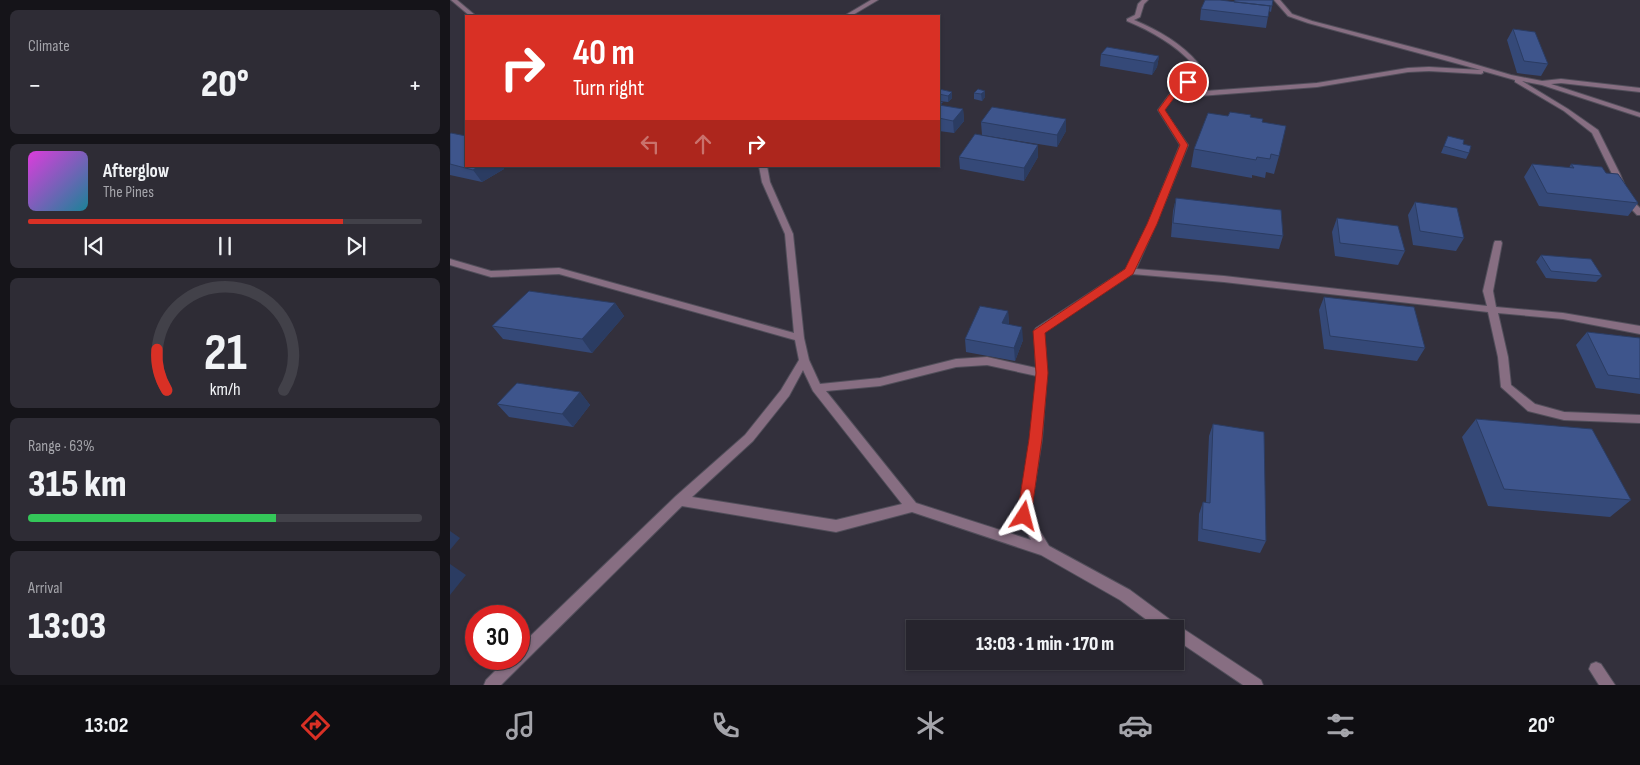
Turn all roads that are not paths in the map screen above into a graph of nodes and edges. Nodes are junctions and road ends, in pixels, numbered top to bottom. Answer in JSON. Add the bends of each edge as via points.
{"nodes":[{"id":1,"x":454,"y":0,"type":"edge"},
{"id":2,"x":875,"y":0,"type":"edge"},
{"id":3,"x":1145,"y":0,"type":"edge"},
{"id":4,"x":1277,"y":0,"type":"edge"},
{"id":5,"x":472,"y":15,"type":"edge"},
{"id":6,"x":848,"y":15,"type":"edge"},
{"id":7,"x":1495,"y":72,"type":"junction"},
{"id":8,"x":1510,"y":77,"type":"junction"},
{"id":9,"x":1542,"y":83,"type":"junction"},
{"id":10,"x":1640,"y":90,"type":"edge"},
{"id":11,"x":1171,"y":96,"type":"junction"},
{"id":12,"x":1640,"y":115,"type":"edge"},
{"id":13,"x":763,"y":167,"type":"edge"},
{"id":14,"x":1640,"y":213,"type":"edge"},
{"id":15,"x":1498,"y":243,"type":"dead end"},
{"id":16,"x":450,"y":262,"type":"edge"},
{"id":17,"x":1130,"y":271,"type":"junction"},
{"id":18,"x":1491,"y":309,"type":"junction"},
{"id":19,"x":1640,"y":330,"type":"edge"},
{"id":20,"x":799,"y":338,"type":"junction"},
{"id":21,"x":804,"y":360,"type":"junction"},
{"id":22,"x":1042,"y":373,"type":"junction"},
{"id":23,"x":816,"y":388,"type":"junction"},
{"id":24,"x":1640,"y":419,"type":"edge"},
{"id":25,"x":680,"y":500,"type":"junction"},
{"id":26,"x":912,"y":506,"type":"junction"},
{"id":27,"x":1044,"y":550,"type":"junction"},
{"id":28,"x":1158,"y":620,"type":"edge"},
{"id":29,"x":1184,"y":637,"type":"edge"},
{"id":30,"x":530,"y":646,"type":"edge"},
{"id":31,"x":1596,"y":669,"type":"dead end"},
{"id":32,"x":506,"y":670,"type":"edge"},
{"id":33,"x":491,"y":685,"type":"edge"},
{"id":34,"x":1256,"y":685,"type":"edge"},
{"id":35,"x":1608,"y":685,"type":"edge"}],
"edges":[{"from":1,"to":5,"type":"street"},
{"from":2,"to":6,"type":"street"},
{"from":3,"to":11,"type":"street","via":[[1138,16],[1129,20],[1185,51],[1195,63],[1188,82]]},
{"from":4,"to":7,"type":"street","via":[[1290,15],[1310,22]]},
{"from":7,"to":8,"type":"street"},
{"from":7,"to":11,"type":"street","via":[[1408,70],[1317,85]]},
{"from":8,"to":9,"type":"street"},
{"from":8,"to":14,"type":"street","via":[[1566,110],[1594,132],[1626,199]]},
{"from":9,"to":10,"type":"street","via":[[1561,81]]},
{"from":9,"to":12,"type":"street"},
{"from":11,"to":17,"type":"street","via":[[1161,110],[1184,145]]},
{"from":13,"to":20,"type":"street","via":[[766,182],[789,234]]},
{"from":15,"to":18,"type":"street","via":[[1488,291]]},
{"from":16,"to":20,"type":"street","via":[[491,274],[559,271]]},
{"from":17,"to":18,"type":"street"},
{"from":17,"to":22,"type":"street","via":[[1039,331]]},
{"from":18,"to":19,"type":"street","via":[[1563,316]]},
{"from":18,"to":24,"type":"street","via":[[1503,357],[1506,387],[1532,408],[1564,416]]},
{"from":20,"to":21,"type":"street"},
{"from":21,"to":23,"type":"street"},
{"from":21,"to":25,"type":"street","via":[[786,393],[748,438]]},
{"from":22,"to":23,"type":"street","via":[[986,361],[956,363],[880,382]]},
{"from":22,"to":27,"type":"street","via":[[1024,516]]},
{"from":23,"to":26,"type":"street"},
{"from":25,"to":26,"type":"street","via":[[836,526]]},
{"from":25,"to":30,"type":"street"},
{"from":26,"to":27,"type":"street"},
{"from":27,"to":28,"type":"street","via":[[1125,596]]},
{"from":29,"to":34,"type":"street"},
{"from":31,"to":35,"type":"street"},
{"from":32,"to":33,"type":"street"}]}
